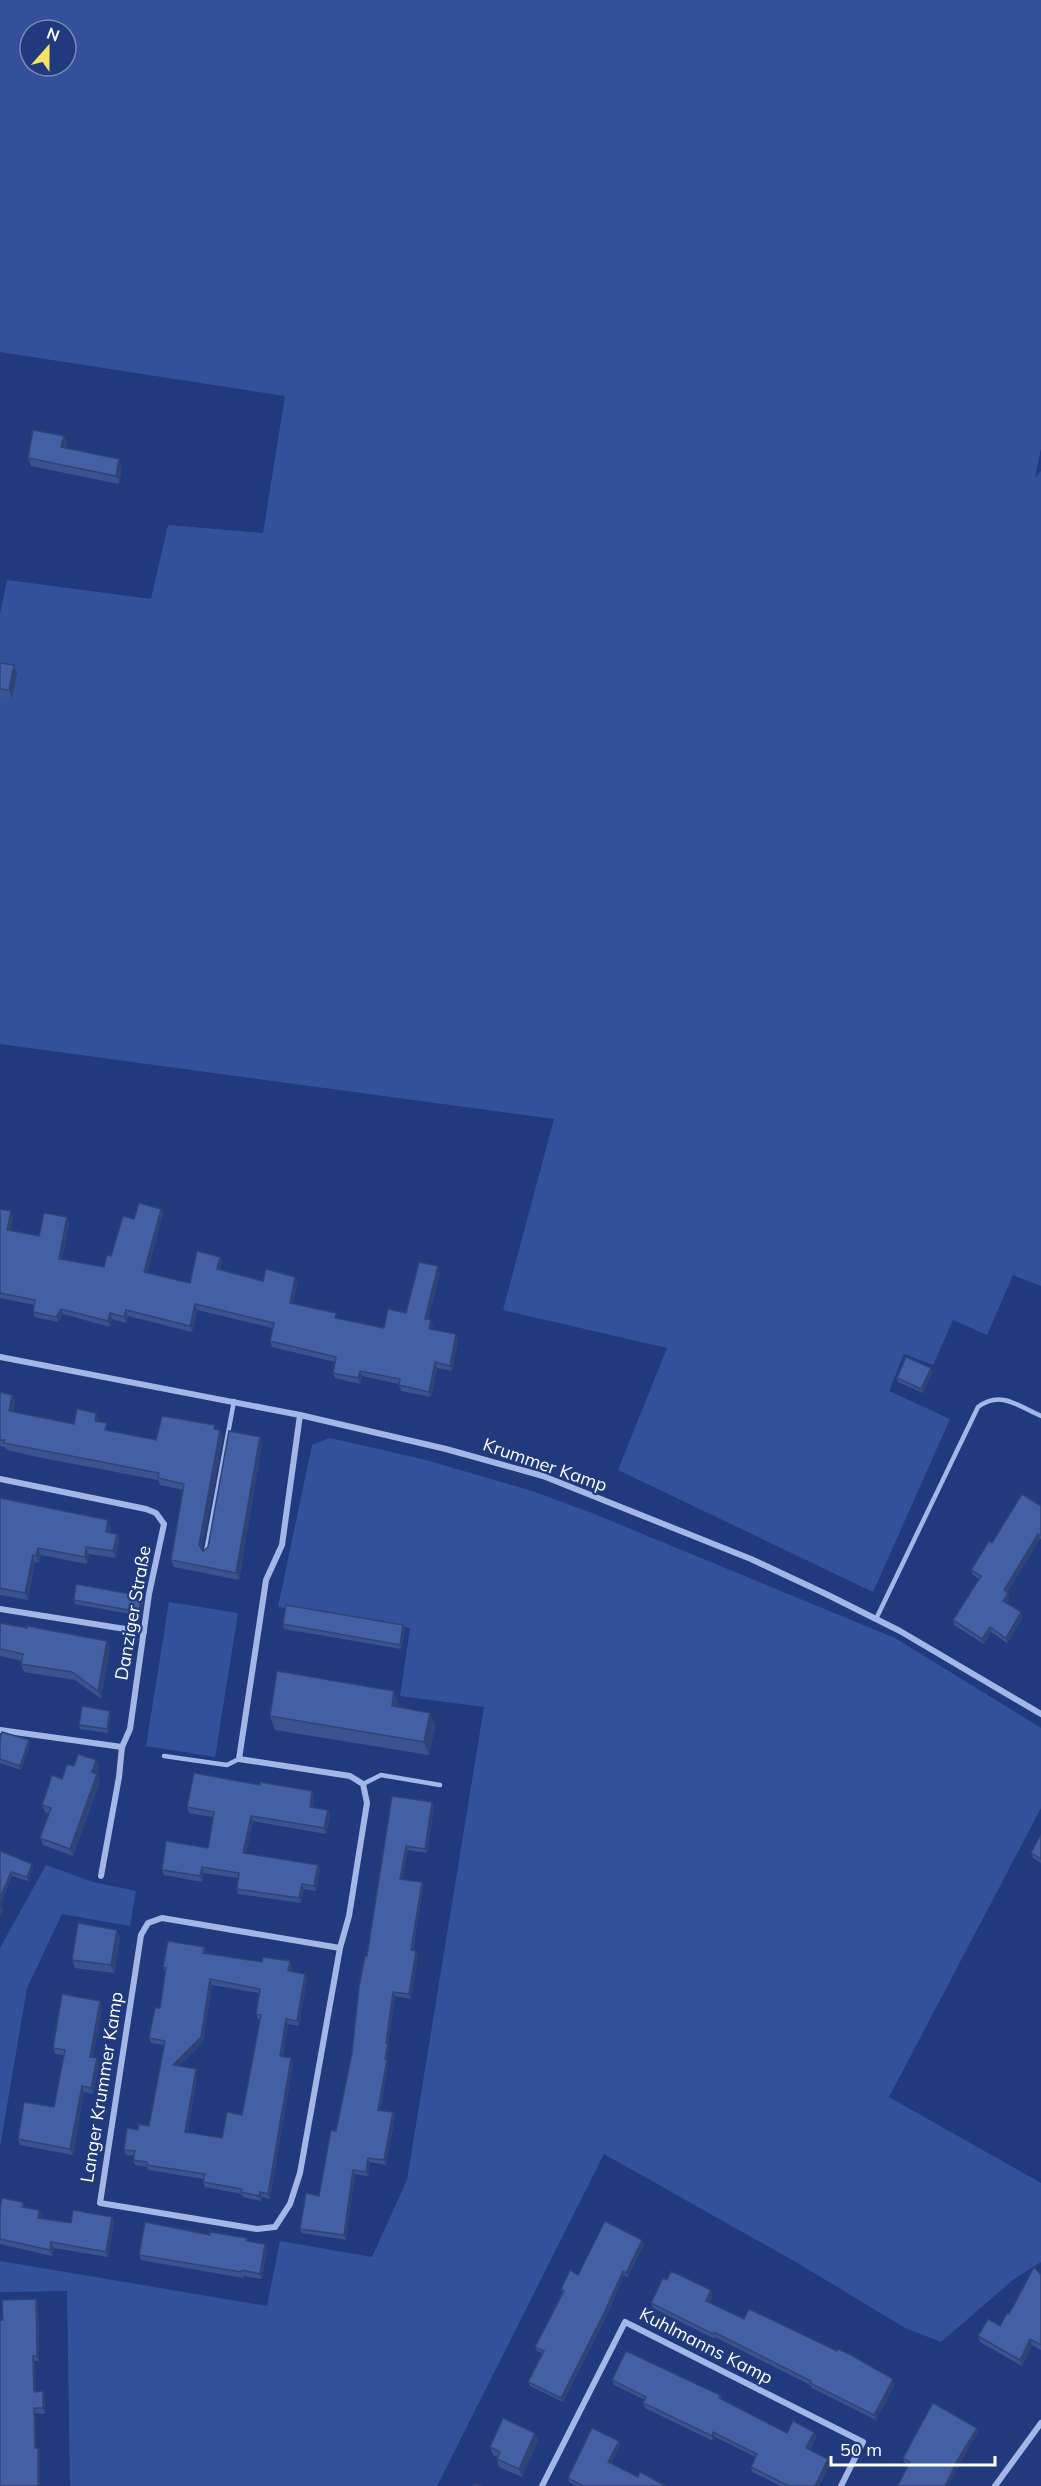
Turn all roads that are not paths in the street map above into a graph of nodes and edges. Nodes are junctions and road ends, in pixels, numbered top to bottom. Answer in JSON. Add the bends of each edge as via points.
{"nodes":[{"id":1,"x":0,"y":1357,"type":"edge"},
{"id":2,"x":234,"y":1401,"type":"junction"},
{"id":3,"x":300,"y":1415,"type":"junction"},
{"id":4,"x":1041,"y":1416,"type":"edge"},
{"id":5,"x":0,"y":1479,"type":"edge"},
{"id":6,"x":206,"y":1552,"type":"edge"},
{"id":7,"x":0,"y":1609,"type":"edge"},
{"id":8,"x":876,"y":1619,"type":"junction"},
{"id":9,"x":144,"y":1632,"type":"junction"},
{"id":10,"x":1041,"y":1714,"type":"edge"},
{"id":11,"x":0,"y":1730,"type":"edge"},
{"id":12,"x":122,"y":1747,"type":"junction"},
{"id":13,"x":164,"y":1756,"type":"dead end"},
{"id":14,"x":239,"y":1759,"type":"junction"},
{"id":15,"x":363,"y":1784,"type":"junction"},
{"id":16,"x":440,"y":1785,"type":"dead end"},
{"id":17,"x":101,"y":1876,"type":"dead end"},
{"id":18,"x":340,"y":1948,"type":"junction"},
{"id":19,"x":1041,"y":2423,"type":"edge"},
{"id":20,"x":542,"y":2486,"type":"edge"},
{"id":21,"x":841,"y":2486,"type":"edge"},
{"id":22,"x":995,"y":2486,"type":"edge"}],
"edges":[{"from":1,"to":2,"type":"street","name":"Krummer Kamp"},
{"from":2,"to":3,"type":"street","name":"Krummer Kamp"},
{"from":2,"to":6,"type":"lane"},
{"from":3,"to":8,"type":"street","name":"Krummer Kamp","via":[[543,1476],[751,1559]]},
{"from":3,"to":14,"type":"street","via":[[282,1545],[266,1580]]},
{"from":4,"to":8,"type":"lane","via":[[997,1398],[978,1407]]},
{"from":5,"to":9,"type":"street","name":"Danziger Straße","via":[[156,1514],[164,1524]]},
{"from":7,"to":9,"type":"street"},
{"from":8,"to":10,"type":"street","name":"Krummer Kamp"},
{"from":9,"to":12,"type":"street","name":"Danziger Straße","via":[[129,1729]]},
{"from":11,"to":12,"type":"street"},
{"from":12,"to":17,"type":"street","name":"Danziger Straße"},
{"from":13,"to":14,"type":"lane","via":[[227,1765]]},
{"from":14,"to":15,"type":"street","via":[[350,1776]]},
{"from":15,"to":16,"type":"lane","via":[[381,1775]]},
{"from":15,"to":18,"type":"street","name":"Langer Krummer Kamp","via":[[367,1803]]},
{"from":18,"to":18,"type":"street","name":"Langer Krummer Kamp","via":[[162,1918],[148,1923],[141,1935],[100,2203],[257,2229],[275,2227],[290,2204],[300,2173]]},
{"from":19,"to":22,"type":"street"},
{"from":20,"to":21,"type":"street","name":"Kuhlmanns Kamp","via":[[625,2322],[863,2442]]}]}
